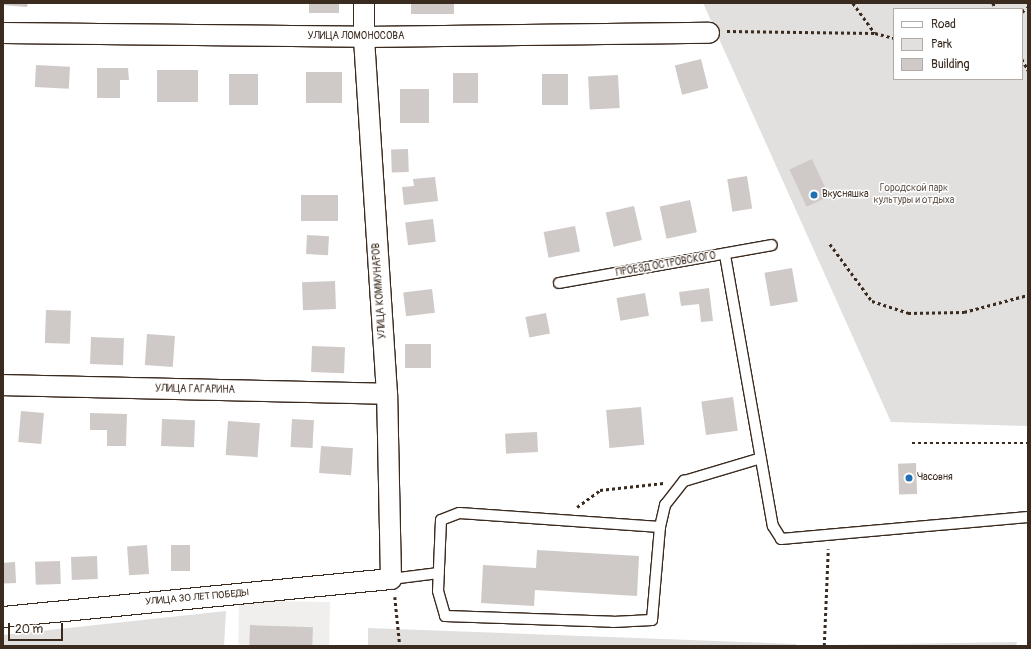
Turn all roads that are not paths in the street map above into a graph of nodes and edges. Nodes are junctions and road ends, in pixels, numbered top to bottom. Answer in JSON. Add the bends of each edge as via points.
{"nodes":[{"id":1,"x":364,"y":3,"type":"edge"},
{"id":2,"x":3,"y":33,"type":"edge"},
{"id":3,"x":709,"y":33,"type":"road end"},
{"id":4,"x":364,"y":38,"type":"junction"},
{"id":5,"x":772,"y":245,"type":"dead end"},
{"id":6,"x":725,"y":254,"type":"junction"},
{"id":7,"x":559,"y":283,"type":"dead end"},
{"id":8,"x":3,"y":385,"type":"edge"},
{"id":9,"x":387,"y":394,"type":"junction"},
{"id":10,"x":761,"y":458,"type":"junction"},
{"id":11,"x":1028,"y":517,"type":"edge"},
{"id":12,"x":660,"y":526,"type":"junction"},
{"id":13,"x":439,"y":573,"type":"junction"},
{"id":14,"x":391,"y":579,"type":"junction"},
{"id":15,"x":3,"y":616,"type":"edge"}],
"edges":[{"from":1,"to":4,"type":"street","name":"УЛИЦА КОММУНАРОВ"},
{"from":2,"to":4,"type":"street","name":"УЛИЦА ЛОМОНОСОВА"},
{"from":3,"to":4,"type":"street","name":"УЛИЦА ЛОМОНОСОВА"},
{"from":4,"to":9,"type":"street","name":"УЛИЦА КОММУНАРОВ"},
{"from":5,"to":6,"type":"lane","name":"ПРОЕЗД ОСТРОВСКОГО"},
{"from":6,"to":7,"type":"lane","name":"ПРОЕЗД ОСТРОВСКОГО"},
{"from":6,"to":10,"type":"lane"},
{"from":8,"to":9,"type":"street","name":"УЛИЦА ГАГАРИНА"},
{"from":9,"to":14,"type":"street","name":"УЛИЦА КОММУНАРОВ"},
{"from":10,"to":11,"type":"lane","via":[[773,526],[781,539]]},
{"from":10,"to":12,"type":"lane","via":[[684,481],[665,505]]},
{"from":12,"to":13,"type":"lane","via":[[459,512],[441,520]]},
{"from":12,"to":13,"type":"lane","via":[[652,620],[613,622],[445,616],[438,590]]},
{"from":13,"to":14,"type":"lane"},
{"from":14,"to":15,"type":"street","name":"УЛИЦА 30 ЛЕТ ПОБЕДЫ"}]}
